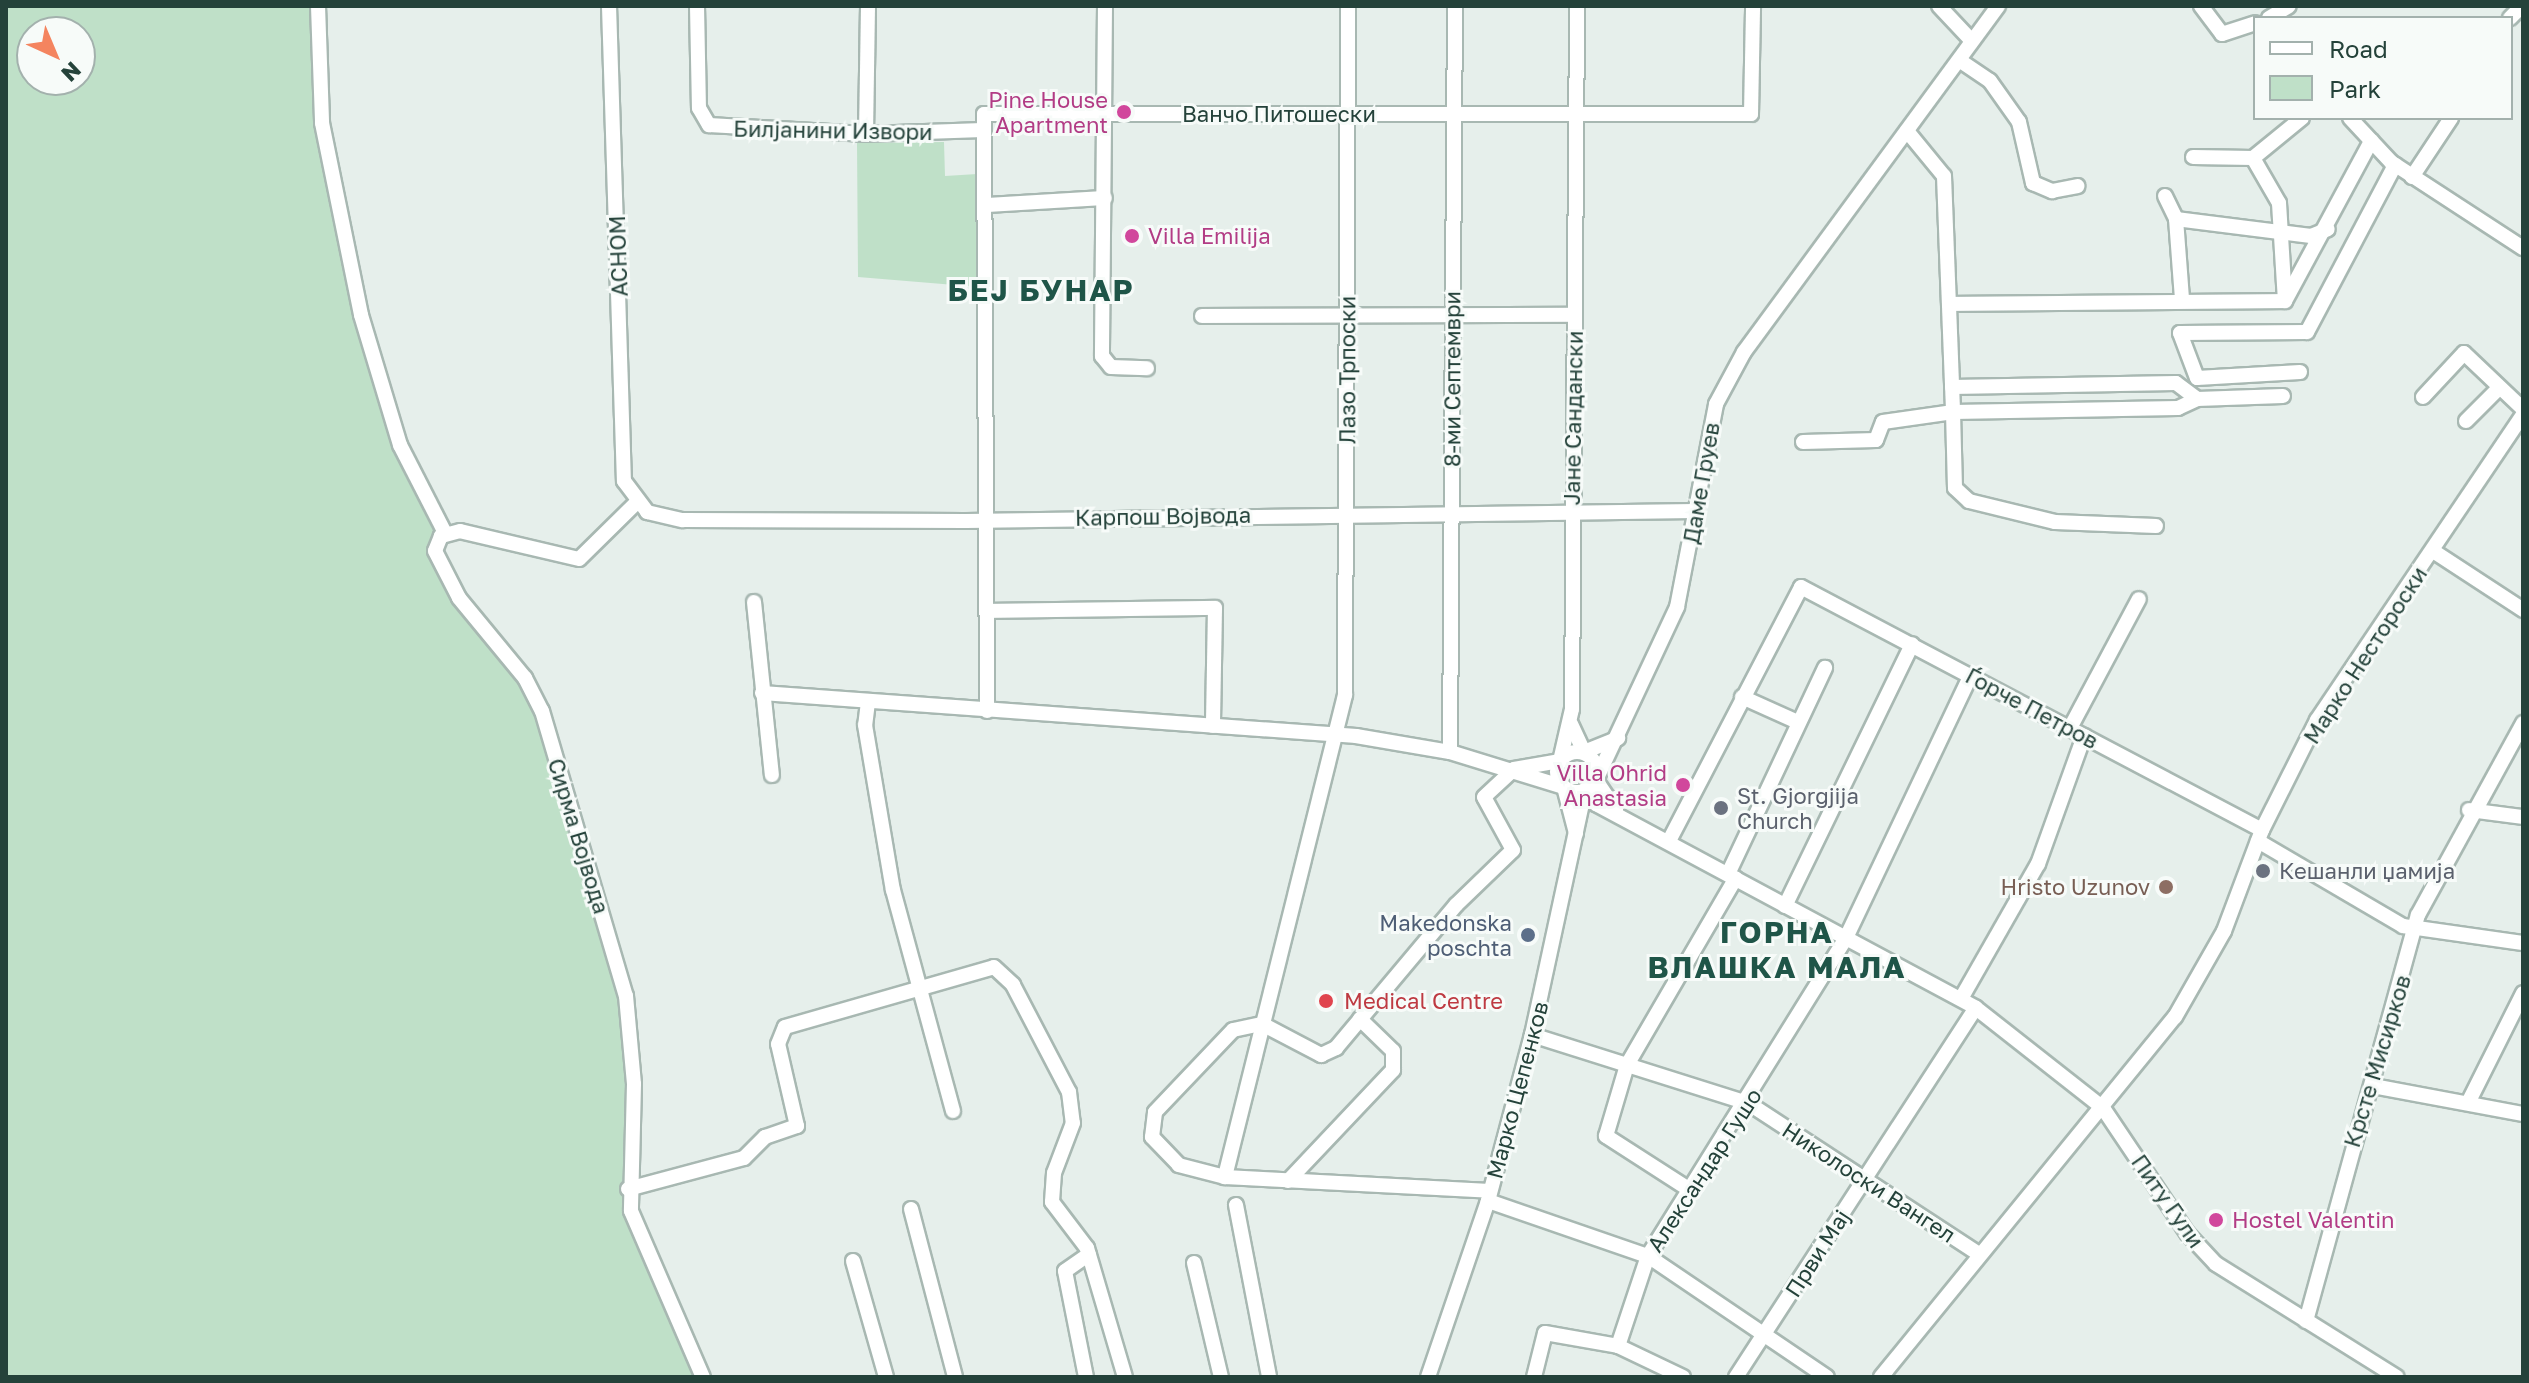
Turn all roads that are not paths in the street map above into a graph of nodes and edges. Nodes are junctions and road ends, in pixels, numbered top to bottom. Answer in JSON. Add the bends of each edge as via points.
{"nodes":[{"id":1,"x":318,"y":6,"type":"edge"},
{"id":2,"x":609,"y":6,"type":"edge"},
{"id":3,"x":697,"y":6,"type":"edge"},
{"id":4,"x":868,"y":6,"type":"edge"},
{"id":5,"x":1105,"y":6,"type":"edge"},
{"id":6,"x":1348,"y":6,"type":"edge"},
{"id":7,"x":1455,"y":6,"type":"edge"},
{"id":8,"x":1577,"y":6,"type":"edge"},
{"id":9,"x":1753,"y":6,"type":"edge"},
{"id":10,"x":1939,"y":6,"type":"edge"},
{"id":11,"x":1998,"y":6,"type":"edge"},
{"id":12,"x":2201,"y":6,"type":"edge"},
{"id":13,"x":2253,"y":24,"type":"edge"},
{"id":14,"x":1972,"y":41,"type":"junction"},
{"id":15,"x":1959,"y":60,"type":"junction"},
{"id":16,"x":1105,"y":112,"type":"junction"},
{"id":17,"x":1348,"y":113,"type":"junction"},
{"id":18,"x":1574,"y":113,"type":"junction"},
{"id":19,"x":1453,"y":115,"type":"junction"},
{"id":20,"x":2300,"y":120,"type":"edge"},
{"id":21,"x":2352,"y":120,"type":"edge"},
{"id":22,"x":2450,"y":120,"type":"edge"},
{"id":23,"x":984,"y":122,"type":"junction"},
{"id":24,"x":1907,"y":131,"type":"junction"},
{"id":25,"x":866,"y":134,"type":"junction"},
{"id":26,"x":2371,"y":141,"type":"junction"},
{"id":27,"x":2193,"y":157,"type":"dead end"},
{"id":28,"x":2253,"y":158,"type":"junction"},
{"id":29,"x":2395,"y":165,"type":"junction"},
{"id":30,"x":2412,"y":177,"type":"junction"},
{"id":31,"x":2078,"y":186,"type":"dead end"},
{"id":32,"x":2165,"y":196,"type":"dead end"},
{"id":33,"x":1105,"y":198,"type":"junction"},
{"id":34,"x":986,"y":205,"type":"junction"},
{"id":35,"x":2176,"y":219,"type":"junction"},
{"id":36,"x":2328,"y":229,"type":"junction"},
{"id":37,"x":2280,"y":232,"type":"junction"},
{"id":38,"x":2311,"y":236,"type":"junction"},
{"id":39,"x":2523,"y":248,"type":"edge"},
{"id":40,"x":2318,"y":250,"type":"junction"},
{"id":41,"x":2182,"y":299,"type":"junction"},
{"id":42,"x":2285,"y":301,"type":"junction"},
{"id":43,"x":1950,"y":304,"type":"junction"},
{"id":44,"x":1452,"y":314,"type":"junction"},
{"id":45,"x":1347,"y":315,"type":"junction"},
{"id":46,"x":1575,"y":315,"type":"junction"},
{"id":47,"x":1202,"y":316,"type":"dead end"},
{"id":48,"x":1147,"y":368,"type":"dead end"},
{"id":49,"x":2300,"y":372,"type":"dead end"},
{"id":50,"x":1952,"y":387,"type":"junction"},
{"id":51,"x":2499,"y":388,"type":"junction"},
{"id":52,"x":2283,"y":396,"type":"dead end"},
{"id":53,"x":2423,"y":397,"type":"dead end"},
{"id":54,"x":2197,"y":399,"type":"junction"},
{"id":55,"x":2523,"y":409,"type":"edge"},
{"id":56,"x":1953,"y":412,"type":"junction"},
{"id":57,"x":2523,"y":415,"type":"edge"},
{"id":58,"x":2466,"y":421,"type":"dead end"},
{"id":59,"x":1803,"y":442,"type":"dead end"},
{"id":60,"x":635,"y":504,"type":"junction"},
{"id":61,"x":1695,"y":511,"type":"junction"},
{"id":62,"x":1451,"y":514,"type":"junction"},
{"id":63,"x":1572,"y":514,"type":"junction"},
{"id":64,"x":1346,"y":515,"type":"junction"},
{"id":65,"x":986,"y":520,"type":"junction"},
{"id":66,"x":2156,"y":526,"type":"dead end"},
{"id":67,"x":445,"y":533,"type":"junction"},
{"id":68,"x":2433,"y":551,"type":"junction"},
{"id":69,"x":2139,"y":599,"type":"dead end"},
{"id":70,"x":754,"y":602,"type":"dead end"},
{"id":71,"x":2523,"y":610,"type":"edge"},
{"id":72,"x":989,"y":611,"type":"junction"},
{"id":73,"x":1912,"y":644,"type":"junction"},
{"id":74,"x":1825,"y":668,"type":"dead end"},
{"id":75,"x":1971,"y":675,"type":"junction"},
{"id":76,"x":762,"y":693,"type":"junction"},
{"id":77,"x":1742,"y":697,"type":"junction"},
{"id":78,"x":868,"y":702,"type":"junction"},
{"id":79,"x":987,"y":711,"type":"junction"},
{"id":80,"x":1798,"y":722,"type":"junction"},
{"id":81,"x":2523,"y":723,"type":"edge"},
{"id":82,"x":1571,"y":724,"type":"junction"},
{"id":83,"x":1213,"y":726,"type":"junction"},
{"id":84,"x":2070,"y":728,"type":"junction"},
{"id":85,"x":1335,"y":733,"type":"junction"},
{"id":86,"x":2084,"y":736,"type":"junction"},
{"id":87,"x":1618,"y":738,"type":"junction"},
{"id":88,"x":1450,"y":752,"type":"junction"},
{"id":89,"x":1584,"y":752,"type":"junction"},
{"id":90,"x":1560,"y":761,"type":"junction"},
{"id":91,"x":1514,"y":769,"type":"junction"},
{"id":92,"x":772,"y":775,"type":"dead end"},
{"id":93,"x":1590,"y":785,"type":"junction"},
{"id":94,"x":1564,"y":787,"type":"junction"},
{"id":95,"x":1610,"y":809,"type":"junction"},
{"id":96,"x":2469,"y":810,"type":"junction"},
{"id":97,"x":1581,"y":817,"type":"junction"},
{"id":98,"x":2523,"y":817,"type":"edge"},
{"id":99,"x":1576,"y":833,"type":"junction"},
{"id":100,"x":2260,"y":835,"type":"junction"},
{"id":101,"x":1670,"y":839,"type":"junction"},
{"id":102,"x":1732,"y":876,"type":"junction"},
{"id":103,"x":1785,"y":906,"type":"junction"},
{"id":104,"x":2413,"y":930,"type":"junction"},
{"id":105,"x":1845,"y":940,"type":"junction"},
{"id":106,"x":2523,"y":943,"type":"edge"},
{"id":107,"x":922,"y":989,"type":"junction"},
{"id":108,"x":2523,"y":993,"type":"edge"},
{"id":109,"x":1962,"y":997,"type":"junction"},
{"id":110,"x":1976,"y":1008,"type":"junction"},
{"id":111,"x":1360,"y":1019,"type":"junction"},
{"id":112,"x":1262,"y":1024,"type":"junction"},
{"id":113,"x":1532,"y":1035,"type":"junction"},
{"id":114,"x":1627,"y":1065,"type":"junction"},
{"id":115,"x":2373,"y":1086,"type":"junction"},
{"id":116,"x":1748,"y":1103,"type":"junction"},
{"id":117,"x":2468,"y":1103,"type":"junction"},
{"id":118,"x":2103,"y":1108,"type":"junction"},
{"id":119,"x":953,"y":1111,"type":"dead end"},
{"id":120,"x":2523,"y":1114,"type":"edge"},
{"id":121,"x":1225,"y":1177,"type":"junction"},
{"id":122,"x":1866,"y":1178,"type":"junction"},
{"id":123,"x":1288,"y":1181,"type":"junction"},
{"id":124,"x":628,"y":1189,"type":"junction"},
{"id":125,"x":1690,"y":1190,"type":"junction"},
{"id":126,"x":1489,"y":1196,"type":"junction"},
{"id":127,"x":1236,"y":1205,"type":"dead end"},
{"id":128,"x":911,"y":1209,"type":"dead end"},
{"id":129,"x":1089,"y":1254,"type":"junction"},
{"id":130,"x":1979,"y":1254,"type":"junction"},
{"id":131,"x":1648,"y":1256,"type":"junction"},
{"id":132,"x":853,"y":1261,"type":"dead end"},
{"id":133,"x":1194,"y":1263,"type":"dead end"},
{"id":134,"x":2306,"y":1321,"type":"junction"},
{"id":135,"x":1765,"y":1333,"type":"junction"},
{"id":136,"x":1439,"y":1341,"type":"junction"},
{"id":137,"x":1618,"y":1346,"type":"junction"},
{"id":138,"x":703,"y":1377,"type":"edge"},
{"id":139,"x":886,"y":1377,"type":"edge"},
{"id":140,"x":955,"y":1377,"type":"edge"},
{"id":141,"x":1086,"y":1377,"type":"edge"},
{"id":142,"x":1125,"y":1377,"type":"edge"},
{"id":143,"x":1221,"y":1377,"type":"edge"},
{"id":144,"x":1269,"y":1377,"type":"edge"},
{"id":145,"x":1420,"y":1377,"type":"edge"},
{"id":146,"x":1428,"y":1377,"type":"edge"},
{"id":147,"x":1534,"y":1377,"type":"edge"},
{"id":148,"x":1683,"y":1377,"type":"edge"},
{"id":149,"x":1736,"y":1377,"type":"edge"},
{"id":150,"x":1827,"y":1377,"type":"edge"},
{"id":151,"x":1881,"y":1377,"type":"edge"},
{"id":152,"x":2397,"y":1377,"type":"edge"}],
"edges":[{"from":1,"to":67,"type":"street","via":[[322,123],[361,315],[400,445]]},
{"from":2,"to":60,"type":"street","name":"АСНОМ","via":[[624,481]]},
{"from":3,"to":25,"type":"street","name":"Билјанини Извори","via":[[699,108],[709,125]]},
{"from":4,"to":25,"type":"street"},
{"from":5,"to":16,"type":"street"},
{"from":6,"to":17,"type":"street","name":"Лазо Трпоски"},
{"from":7,"to":19,"type":"street","name":"8-ми Септември"},
{"from":8,"to":18,"type":"street","name":"Јане Сандански"},
{"from":9,"to":18,"type":"street","via":[[1751,114]]},
{"from":10,"to":14,"type":"street"},
{"from":11,"to":14,"type":"street","name":"Даме Груев"},
{"from":12,"to":13,"type":"street","via":[[2222,34]]},
{"from":14,"to":15,"type":"street","name":"Даме Груев"},
{"from":15,"to":24,"type":"street","name":"Даме Груев"},
{"from":15,"to":31,"type":"street","via":[[1990,81],[2019,122],[2033,183],[2052,191]]},
{"from":16,"to":17,"type":"street","name":"Ванчо Питошески"},
{"from":16,"to":23,"type":"street","name":"Ванчо Питошески"},
{"from":16,"to":33,"type":"street"},
{"from":17,"to":19,"type":"street","name":"Ванчо Питошески"},
{"from":17,"to":45,"type":"street","name":"Лазо Трпоски"},
{"from":18,"to":19,"type":"street","name":"Ванчо Питошески"},
{"from":18,"to":46,"type":"street","name":"Јане Сандански"},
{"from":19,"to":44,"type":"street","name":"8-ми Септември"},
{"from":20,"to":28,"type":"street"},
{"from":21,"to":26,"type":"street"},
{"from":22,"to":30,"type":"street"},
{"from":23,"to":25,"type":"street","name":"Билјанини Извори"},
{"from":23,"to":34,"type":"street"},
{"from":24,"to":43,"type":"street","via":[[1944,176]]},
{"from":24,"to":61,"type":"street","name":"Даме Груев","via":[[1728,378],[1708,432]]},
{"from":26,"to":29,"type":"street"},
{"from":26,"to":36,"type":"street"},
{"from":27,"to":28,"type":"street"},
{"from":28,"to":37,"type":"street","via":[[2279,203]]},
{"from":29,"to":30,"type":"street"},
{"from":29,"to":49,"type":"street","via":[[2307,332],[2180,333],[2197,378]]},
{"from":30,"to":39,"type":"street"},
{"from":32,"to":35,"type":"street"},
{"from":33,"to":34,"type":"street"},
{"from":33,"to":48,"type":"street","via":[[1102,356],[1111,367]]},
{"from":34,"to":65,"type":"street"},
{"from":35,"to":37,"type":"street"},
{"from":35,"to":41,"type":"street"},
{"from":36,"to":38,"type":"street"},
{"from":36,"to":40,"type":"street"},
{"from":37,"to":38,"type":"street"},
{"from":37,"to":42,"type":"street"},
{"from":38,"to":40,"type":"street"},
{"from":40,"to":42,"type":"street"},
{"from":41,"to":42,"type":"street"},
{"from":41,"to":43,"type":"street"},
{"from":43,"to":50,"type":"street"},
{"from":44,"to":45,"type":"street"},
{"from":44,"to":46,"type":"street"},
{"from":44,"to":62,"type":"street","name":"8-ми Септември"},
{"from":45,"to":47,"type":"street"},
{"from":45,"to":64,"type":"street","name":"Лазо Трпоски"},
{"from":46,"to":63,"type":"street","name":"Јане Сандански"},
{"from":50,"to":54,"type":"street","via":[[2176,383]]},
{"from":50,"to":56,"type":"street"},
{"from":51,"to":53,"type":"street","via":[[2464,353]]},
{"from":51,"to":55,"type":"street"},
{"from":51,"to":58,"type":"street"},
{"from":52,"to":54,"type":"street"},
{"from":54,"to":56,"type":"street","via":[[2178,408]]},
{"from":56,"to":59,"type":"street","via":[[1883,422],[1876,440]]},
{"from":56,"to":66,"type":"street","via":[[1955,488],[1969,501],[2055,522]]},
{"from":57,"to":68,"type":"street","name":"Марко Нестороски"},
{"from":60,"to":65,"type":"street","name":"Карпош Војвода","via":[[683,520]]},
{"from":60,"to":67,"type":"street","via":[[579,559]]},
{"from":61,"to":63,"type":"street","name":"Карпош Војвода"},
{"from":61,"to":87,"type":"street","name":"Даме Груев","via":[[1677,607]]},
{"from":62,"to":63,"type":"street","name":"Карпош Војвода"},
{"from":62,"to":64,"type":"street","name":"Карпош Војвода"},
{"from":62,"to":88,"type":"street","name":"8-ми Септември"},
{"from":63,"to":82,"type":"street","name":"Јане Сандански"},
{"from":64,"to":65,"type":"street","name":"Карпош Војвода"},
{"from":64,"to":85,"type":"street","name":"Лазо Трпоски","via":[[1345,695]]},
{"from":65,"to":72,"type":"street"},
{"from":67,"to":124,"type":"street","name":"Сирма Војвода","via":[[435,551],[444,574],[525,678],[542,711],[617,964],[634,1084]]},
{"from":68,"to":71,"type":"street"},
{"from":68,"to":100,"type":"street","name":"Марко Нестороски","via":[[2317,720]]},
{"from":69,"to":84,"type":"street"},
{"from":70,"to":76,"type":"street"},
{"from":72,"to":79,"type":"street"},
{"from":72,"to":83,"type":"street","via":[[1215,608]]},
{"from":73,"to":75,"type":"street","name":"Ѓорче Петров"},
{"from":73,"to":77,"type":"street","name":"Ѓорче Петров","via":[[1801,587]]},
{"from":73,"to":103,"type":"street"},
{"from":74,"to":80,"type":"street"},
{"from":75,"to":84,"type":"street","name":"Ѓорче Петров"},
{"from":75,"to":105,"type":"street"},
{"from":76,"to":78,"type":"street"},
{"from":76,"to":92,"type":"street"},
{"from":77,"to":80,"type":"street"},
{"from":77,"to":101,"type":"street"},
{"from":78,"to":79,"type":"street"},
{"from":78,"to":107,"type":"street","via":[[865,725],[887,863]]},
{"from":79,"to":83,"type":"street"},
{"from":80,"to":102,"type":"street"},
{"from":81,"to":96,"type":"street","name":"Крсте Мисирков"},
{"from":82,"to":89,"type":"street","name":"Јане Сандански"},
{"from":82,"to":90,"type":"street","name":"Јане Сандански"},
{"from":83,"to":85,"type":"street"},
{"from":84,"to":86,"type":"street","name":"Ѓорче Петров"},
{"from":85,"to":88,"type":"street"},
{"from":85,"to":112,"type":"street","name":"Лазо Трпоски"},
{"from":86,"to":100,"type":"street","name":"Ѓорче Петров"},
{"from":86,"to":109,"type":"street","via":[[2038,864]]},
{"from":87,"to":89,"type":"street"},
{"from":87,"to":93,"type":"street","name":"Даме Груев"},
{"from":88,"to":91,"type":"street"},
{"from":89,"to":90,"type":"street"},
{"from":89,"to":93,"type":"street","name":"Јане Сандански","via":[[1597,767]]},
{"from":90,"to":91,"type":"street"},
{"from":90,"to":94,"type":"street"},
{"from":91,"to":94,"type":"street"},
{"from":91,"to":111,"type":"street","via":[[1482,804],[1513,850]]},
{"from":93,"to":94,"type":"street"},
{"from":93,"to":95,"type":"street","name":"Јане Сандански"},
{"from":93,"to":97,"type":"street","name":"Марко Цепенков"},
{"from":94,"to":99,"type":"street"},
{"from":95,"to":97,"type":"street"},
{"from":95,"to":101,"type":"street","name":"Питу Гули"},
{"from":96,"to":98,"type":"street"},
{"from":96,"to":104,"type":"street","name":"Крсте Мисирков"},
{"from":97,"to":99,"type":"street","name":"Марко Цепенков"},
{"from":99,"to":113,"type":"street","name":"Марко Цепенков"},
{"from":100,"to":104,"type":"street","name":"Ѓорче Петров"},
{"from":100,"to":118,"type":"street","name":"Марко Нестороски","via":[[2205,972]]},
{"from":101,"to":102,"type":"street","name":"Питу Гули"},
{"from":102,"to":103,"type":"street","name":"Питу Гули"},
{"from":102,"to":114,"type":"street"},
{"from":103,"to":105,"type":"street","name":"Питу Гули"},
{"from":104,"to":106,"type":"street"},
{"from":104,"to":115,"type":"street","name":"Крсте Мисирков"},
{"from":105,"to":109,"type":"street","name":"Питу Гули"},
{"from":105,"to":116,"type":"street","name":"Александар Гушо"},
{"from":107,"to":119,"type":"street"},
{"from":107,"to":124,"type":"street","via":[[785,1027],[778,1044],[797,1126],[765,1137],[744,1158]]},
{"from":107,"to":129,"type":"street","via":[[994,967],[1013,985],[1069,1092],[1073,1123],[1054,1173],[1052,1202]]},
{"from":108,"to":117,"type":"street"},
{"from":109,"to":110,"type":"street","name":"Питу Гули"},
{"from":110,"to":118,"type":"street","name":"Питу Гули"},
{"from":110,"to":122,"type":"street","name":"Први Мај"},
{"from":111,"to":112,"type":"street","via":[[1321,1055]]},
{"from":111,"to":123,"type":"street","via":[[1393,1051],[1393,1070]]},
{"from":112,"to":121,"type":"street","name":"Лазо Трпоски"},
{"from":112,"to":121,"type":"street","via":[[1233,1030],[1168,1096],[1150,1126],[1179,1165]]},
{"from":113,"to":114,"type":"street","name":"Николоски Вангел"},
{"from":113,"to":126,"type":"street","name":"Марко Цепенков"},
{"from":114,"to":116,"type":"street","name":"Николоски Вангел"},
{"from":114,"to":125,"type":"street","via":[[1609,1144]]},
{"from":115,"to":117,"type":"street"},
{"from":115,"to":134,"type":"street","name":"Крсте Мисирков","via":[[2346,1161]]},
{"from":116,"to":122,"type":"street","name":"Николоски Вангел"},
{"from":116,"to":125,"type":"street","name":"Александар Гушо"},
{"from":117,"to":120,"type":"street"},
{"from":118,"to":130,"type":"street","name":"Марко Нестороски"},
{"from":118,"to":134,"type":"street","name":"Питу Гули","via":[[2202,1251]]},
{"from":121,"to":123,"type":"street"},
{"from":122,"to":130,"type":"street","name":"Николоски Вангел"},
{"from":122,"to":135,"type":"street","name":"Први Мај"},
{"from":123,"to":126,"type":"street"},
{"from":124,"to":138,"type":"street","name":"Сирма Војвода"},
{"from":125,"to":131,"type":"street","name":"Александар Гушо"},
{"from":126,"to":131,"type":"street"},
{"from":126,"to":136,"type":"street","name":"Марко Цепенков"},
{"from":127,"to":144,"type":"street"},
{"from":128,"to":140,"type":"street"},
{"from":129,"to":141,"type":"street","via":[[1065,1271]]},
{"from":129,"to":142,"type":"street"},
{"from":130,"to":151,"type":"street","name":"Марко Нестороски"},
{"from":131,"to":135,"type":"street"},
{"from":131,"to":137,"type":"street","name":"Александар Гушо"},
{"from":132,"to":139,"type":"street"},
{"from":133,"to":143,"type":"street"},
{"from":134,"to":152,"type":"street","name":"Питу Гули"},
{"from":135,"to":149,"type":"street","name":"Први Мај"},
{"from":135,"to":150,"type":"street"},
{"from":136,"to":145,"type":"street"},
{"from":136,"to":146,"type":"street"},
{"from":137,"to":147,"type":"street","via":[[1545,1333]]},
{"from":137,"to":148,"type":"street"}]}
